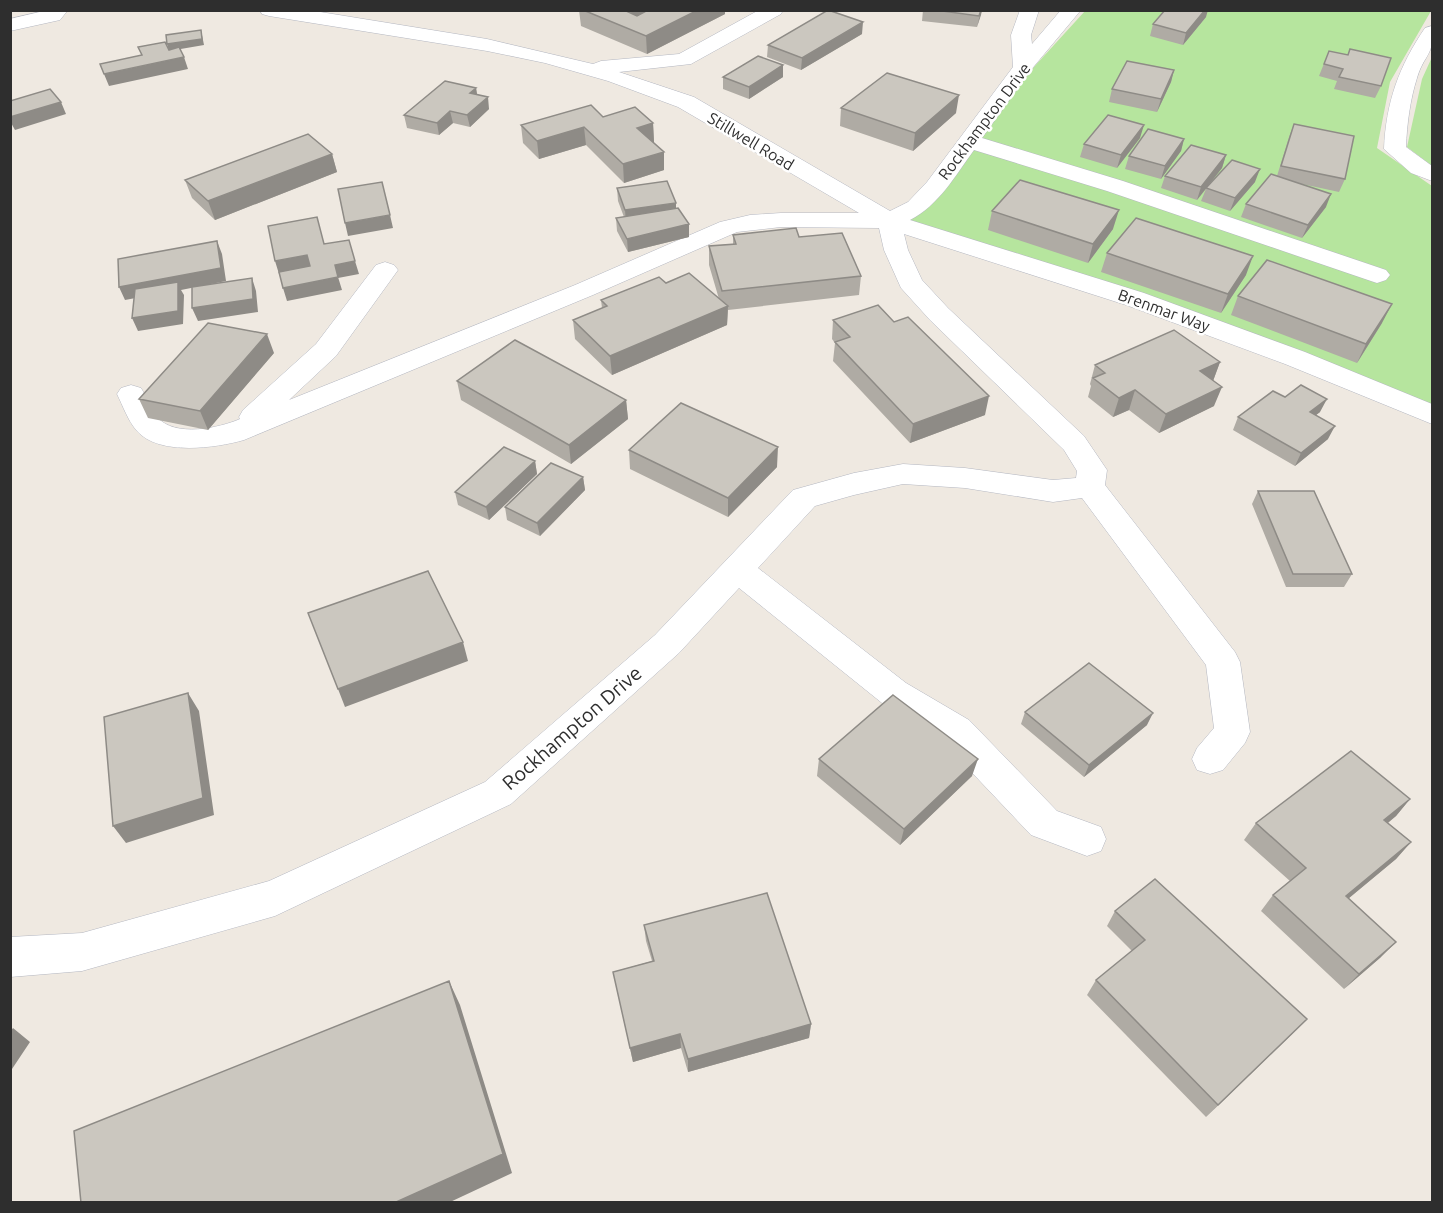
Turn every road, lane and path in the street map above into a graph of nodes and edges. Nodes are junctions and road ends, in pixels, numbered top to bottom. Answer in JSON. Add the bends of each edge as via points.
{"nodes":[{"id":1,"x":59,"y":10,"type":"edge"},
{"id":2,"x":269,"y":10,"type":"edge"},
{"id":3,"x":774,"y":10,"type":"edge"},
{"id":4,"x":1030,"y":10,"type":"edge"},
{"id":5,"x":1072,"y":10,"type":"edge"},
{"id":6,"x":11,"y":25,"type":"edge"},
{"id":7,"x":1432,"y":32,"type":"edge"},
{"id":8,"x":1023,"y":67,"type":"junction"},
{"id":9,"x":585,"y":69,"type":"junction"},
{"id":10,"x":969,"y":141,"type":"junction"},
{"id":11,"x":1432,"y":174,"type":"edge"},
{"id":12,"x":889,"y":221,"type":"junction"},
{"id":13,"x":385,"y":270,"type":"dead end"},
{"id":14,"x":1369,"y":279,"type":"dead end"},
{"id":15,"x":131,"y":394,"type":"dead end"},
{"id":16,"x":1432,"y":415,"type":"edge"},
{"id":17,"x":234,"y":433,"type":"junction"},
{"id":18,"x":1090,"y":487,"type":"junction"},
{"id":19,"x":738,"y":570,"type":"junction"},
{"id":20,"x":1210,"y":759,"type":"dead end"},
{"id":21,"x":1087,"y":839,"type":"dead end"},
{"id":22,"x":10,"y":957,"type":"edge"}],
"edges":[{"from":1,"to":6,"type":"street","via":[[53,16]]},
{"from":2,"to":9,"type":"street","name":"Stillwell Road","via":[[487,45]]},
{"from":3,"to":9,"type":"street","via":[[684,60]]},
{"from":4,"to":8,"type":"street","via":[[1021,35]]},
{"from":5,"to":8,"type":"street","name":"Rockhampton Drive"},
{"from":7,"to":11,"type":"street","via":[[1407,76],[1395,149]]},
{"from":8,"to":10,"type":"street","name":"Rockhampton Drive"},
{"from":9,"to":12,"type":"street","name":"Stillwell Road","via":[[686,102]]},
{"from":10,"to":12,"type":"street","name":"Rockhampton Drive","via":[[916,207]]},
{"from":10,"to":14,"type":"street","via":[[1046,165],[1053,176],[1064,180]]},
{"from":12,"to":16,"type":"street","name":"Brenmar Way","via":[[1135,298]]},
{"from":12,"to":17,"type":"street","via":[[781,220],[729,227]]},
{"from":12,"to":18,"type":"street","via":[[910,283],[1074,443],[1092,470]]},
{"from":13,"to":17,"type":"street","via":[[326,350]]},
{"from":15,"to":17,"type":"street","via":[[149,426],[167,435],[185,439]]},
{"from":18,"to":19,"type":"street","name":"Rockhampton Drive","via":[[1053,491],[965,478],[903,474],[854,484],[804,498]]},
{"from":18,"to":20,"type":"street","via":[[1223,662],[1232,732]]},
{"from":19,"to":21,"type":"street","via":[[894,693],[956,731],[1044,823]]},
{"from":19,"to":22,"type":"street","name":"Rockhampton Drive","via":[[667,644],[498,793],[275,898],[82,952]]}]}
